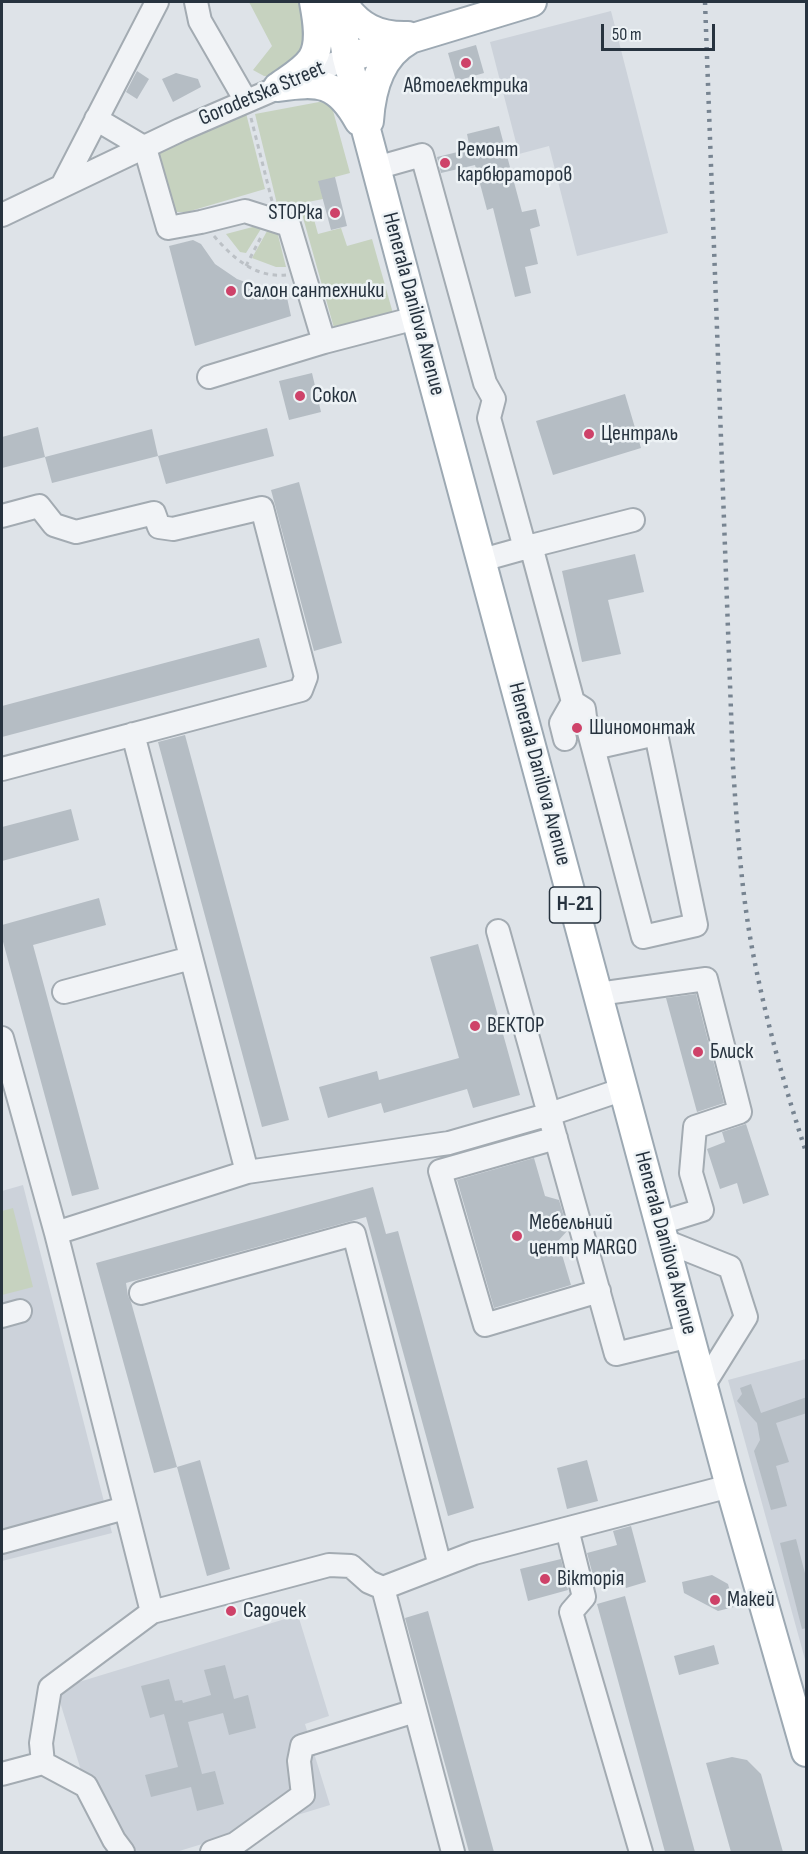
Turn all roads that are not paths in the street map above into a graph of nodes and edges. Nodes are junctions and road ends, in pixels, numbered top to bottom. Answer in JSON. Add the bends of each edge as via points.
{"nodes":[{"id":1,"x":157,"y":2,"type":"edge"},
{"id":2,"x":196,"y":2,"type":"edge"},
{"id":3,"x":315,"y":2,"type":"edge"},
{"id":4,"x":340,"y":2,"type":"edge"},
{"id":5,"x":532,"y":2,"type":"edge"},
{"id":6,"x":416,"y":36,"type":"junction"},
{"id":7,"x":347,"y":58,"type":"junction"},
{"id":8,"x":278,"y":87,"type":"junction"},
{"id":9,"x":246,"y":101,"type":"junction"},
{"id":10,"x":96,"y":119,"type":"junction"},
{"id":11,"x":369,"y":138,"type":"junction"},
{"id":12,"x":145,"y":148,"type":"junction"},
{"id":13,"x":376,"y":168,"type":"junction"},
{"id":14,"x":62,"y":186,"type":"junction"},
{"id":15,"x":2,"y":215,"type":"edge"},
{"id":16,"x":417,"y":318,"type":"junction"},
{"id":17,"x":324,"y":342,"type":"junction"},
{"id":18,"x":209,"y":377,"type":"dead end"},
{"id":19,"x":2,"y":516,"type":"edge"},
{"id":20,"x":633,"y":520,"type":"dead end"},
{"id":21,"x":528,"y":547,"type":"junction"},
{"id":22,"x":482,"y":560,"type":"junction"},
{"id":23,"x":573,"y":702,"type":"junction"},
{"id":24,"x":133,"y":734,"type":"junction"},
{"id":25,"x":565,"y":739,"type":"dead end"},
{"id":26,"x":594,"y":748,"type":"junction"},
{"id":27,"x":2,"y":769,"type":"edge"},
{"id":28,"x":498,"y":931,"type":"dead end"},
{"id":29,"x":191,"y":958,"type":"junction"},
{"id":30,"x":64,"y":992,"type":"dead end"},
{"id":31,"x":598,"y":994,"type":"junction"},
{"id":32,"x":2,"y":1038,"type":"edge"},
{"id":33,"x":624,"y":1089,"type":"junction"},
{"id":34,"x":550,"y":1114,"type":"junction"},
{"id":35,"x":556,"y":1138,"type":"junction"},
{"id":36,"x":247,"y":1173,"type":"junction"},
{"id":37,"x":662,"y":1232,"type":"junction"},
{"id":38,"x":56,"y":1233,"type":"junction"},
{"id":39,"x":599,"y":1291,"type":"junction"},
{"id":40,"x":141,"y":1293,"type":"dead end"},
{"id":41,"x":690,"y":1336,"type":"junction"},
{"id":42,"x":703,"y":1386,"type":"junction"},
{"id":43,"x":730,"y":1486,"type":"junction"},
{"id":44,"x":125,"y":1508,"type":"junction"},
{"id":45,"x":567,"y":1529,"type":"junction"},
{"id":46,"x":2,"y":1542,"type":"edge"},
{"id":47,"x":440,"y":1566,"type":"junction"},
{"id":48,"x":383,"y":1588,"type":"junction"},
{"id":49,"x":152,"y":1612,"type":"junction"},
{"id":50,"x":416,"y":1712,"type":"junction"},
{"id":51,"x":807,"y":1752,"type":"edge"},
{"id":52,"x":43,"y":1763,"type":"junction"},
{"id":53,"x":2,"y":1774,"type":"edge"},
{"id":54,"x":123,"y":1852,"type":"edge"},
{"id":55,"x":212,"y":1852,"type":"edge"},
{"id":56,"x":453,"y":1852,"type":"edge"},
{"id":57,"x":641,"y":1852,"type":"edge"}],
"edges":[{"from":1,"to":10,"type":"street"},
{"from":2,"to":9,"type":"street","via":[[200,21]]},
{"from":3,"to":7,"type":"main road"},
{"from":3,"to":8,"type":"main road","via":[[318,22],[313,58]]},
{"from":4,"to":6,"type":"main road","via":[[360,24],[376,33]]},
{"from":4,"to":7,"type":"main road","name":"Henerala Danilova Avenue","number":"Н-21"},
{"from":5,"to":6,"type":"main road","name":"Gorodetska Street"},
{"from":6,"to":7,"type":"main road","name":"Gorodetska Street"},
{"from":6,"to":11,"type":"main road","via":[[398,47],[375,82]]},
{"from":7,"to":8,"type":"street","name":"Gorodetska Street"},
{"from":7,"to":11,"type":"main road","name":"Henerala Danilova Avenue","number":"Н-21"},
{"from":8,"to":9,"type":"street","name":"Gorodetska Street"},
{"from":8,"to":11,"type":"main road","via":[[320,84],[337,92]]},
{"from":9,"to":12,"type":"street","name":"Gorodetska Street"},
{"from":10,"to":12,"type":"street"},
{"from":10,"to":14,"type":"street"},
{"from":11,"to":13,"type":"main road","name":"Henerala Danilova Avenue","number":"Н-21"},
{"from":12,"to":14,"type":"street","name":"Gorodetska Street"},
{"from":12,"to":17,"type":"street","via":[[168,228],[245,211],[289,225]]},
{"from":13,"to":16,"type":"main road","name":"Henerala Danilova Avenue","number":"Н-21"},
{"from":13,"to":21,"type":"street","via":[[422,156],[484,383],[494,399],[489,418]]},
{"from":14,"to":15,"type":"street","name":"Gorodetska Street"},
{"from":16,"to":17,"type":"street"},
{"from":16,"to":22,"type":"main road","name":"Henerala Danilova Avenue","number":"Н-21"},
{"from":17,"to":18,"type":"street"},
{"from":19,"to":24,"type":"street","via":[[39,506],[54,525],[76,532],[154,513],[159,527],[173,529],[262,508],[306,677],[301,690]]},
{"from":20,"to":21,"type":"street"},
{"from":21,"to":22,"type":"street"},
{"from":21,"to":23,"type":"street"},
{"from":22,"to":31,"type":"main road","name":"Henerala Danilova Avenue","number":"Н-21"},
{"from":23,"to":25,"type":"street","via":[[561,723]]},
{"from":23,"to":26,"type":"street","via":[[584,709]]},
{"from":24,"to":27,"type":"street"},
{"from":24,"to":29,"type":"street"},
{"from":26,"to":26,"type":"street","via":[[643,937],[696,925],[656,734]]},
{"from":28,"to":34,"type":"street"},
{"from":29,"to":30,"type":"street"},
{"from":29,"to":36,"type":"street"},
{"from":31,"to":33,"type":"main road","name":"Henerala Danilova Avenue","number":"Н-21"},
{"from":31,"to":37,"type":"street","via":[[706,979],[740,1112],[695,1127],[691,1173],[702,1210]]},
{"from":32,"to":38,"type":"street"},
{"from":33,"to":34,"type":"street"},
{"from":33,"to":37,"type":"main road","name":"Henerala Danilova Avenue","number":"Н-21"},
{"from":34,"to":35,"type":"street"},
{"from":34,"to":36,"type":"street","via":[[449,1143]]},
{"from":35,"to":39,"type":"street"},
{"from":35,"to":39,"type":"street","via":[[440,1171],[485,1325]]},
{"from":36,"to":38,"type":"street"},
{"from":37,"to":41,"type":"main road","name":"Henerala Danilova Avenue","number":"Н-21"},
{"from":37,"to":42,"type":"street","via":[[730,1266],[746,1317]]},
{"from":38,"to":44,"type":"street"},
{"from":39,"to":41,"type":"street","via":[[616,1354]]},
{"from":40,"to":47,"type":"street","via":[[354,1234]]},
{"from":41,"to":42,"type":"main road","name":"Henerala Danilova Avenue","number":"Н-21"},
{"from":42,"to":43,"type":"main road","name":"Henerala Danilova Avenue","number":"Н-21"},
{"from":43,"to":45,"type":"street"},
{"from":43,"to":51,"type":"main road","name":"Henerala Danilova Avenue","number":"Н-21"},
{"from":44,"to":46,"type":"street"},
{"from":44,"to":49,"type":"street"},
{"from":45,"to":47,"type":"street"},
{"from":45,"to":57,"type":"street","via":[[584,1597],[571,1612]]},
{"from":47,"to":48,"type":"street"},
{"from":48,"to":49,"type":"street","via":[[351,1566],[329,1565]]},
{"from":48,"to":50,"type":"street"},
{"from":49,"to":52,"type":"street","via":[[50,1688],[41,1743]]},
{"from":50,"to":55,"type":"street","via":[[302,1746],[299,1761],[303,1795],[235,1844]]},
{"from":50,"to":56,"type":"street"},
{"from":52,"to":53,"type":"street"},
{"from":52,"to":54,"type":"street","via":[[86,1786]]}]}
